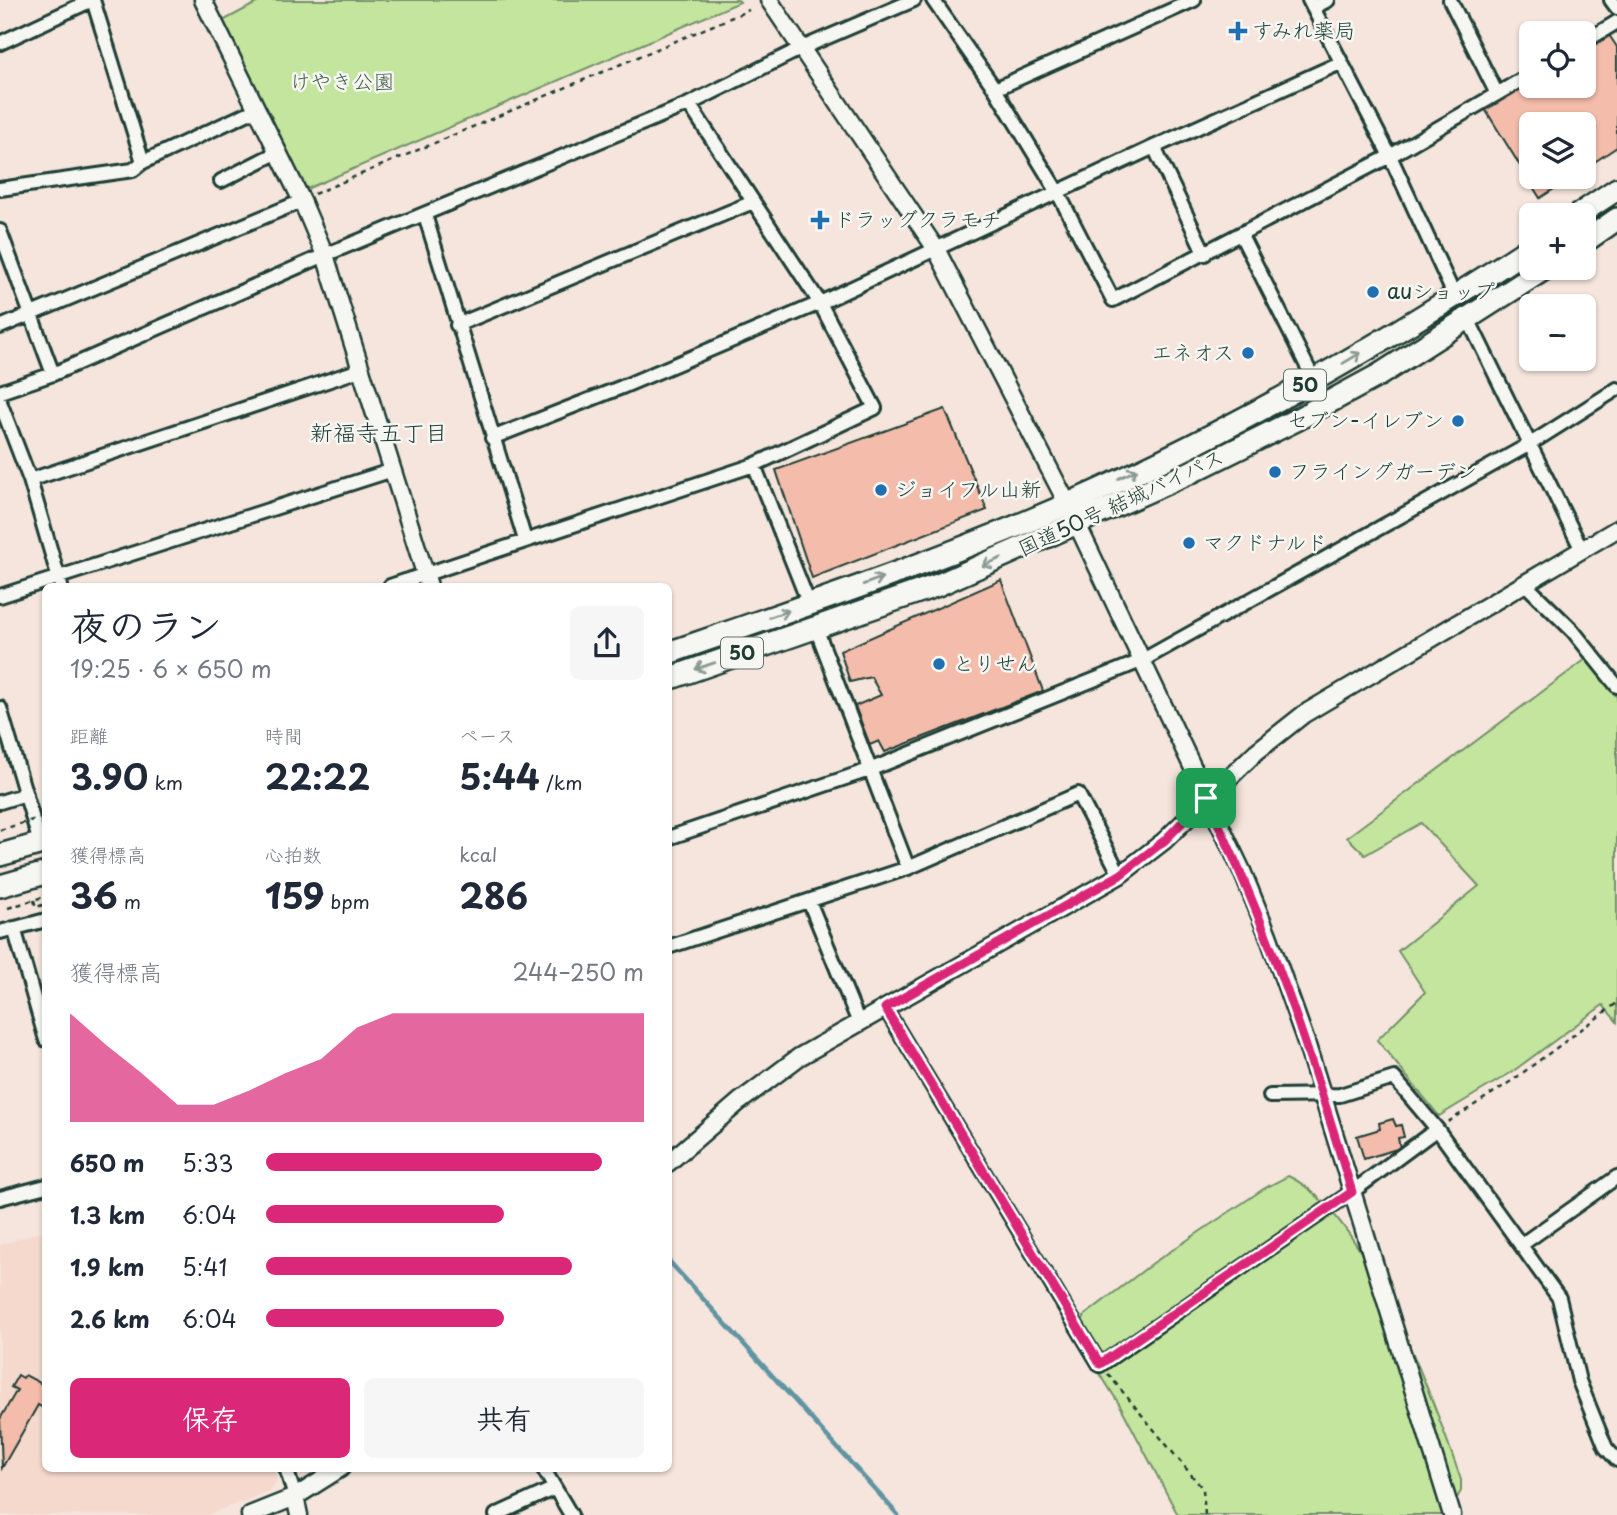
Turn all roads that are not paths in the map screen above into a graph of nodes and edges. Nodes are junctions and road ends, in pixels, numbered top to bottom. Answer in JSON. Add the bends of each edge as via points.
{"nodes":[{"id":1,"x":92,"y":0,"type":"edge"},
{"id":2,"x":203,"y":0,"type":"edge"},
{"id":3,"x":769,"y":0,"type":"edge"},
{"id":4,"x":914,"y":0,"type":"edge"},
{"id":5,"x":933,"y":0,"type":"edge"},
{"id":6,"x":1194,"y":0,"type":"edge"},
{"id":7,"x":1328,"y":0,"type":"edge"},
{"id":8,"x":1450,"y":0,"type":"edge"},
{"id":9,"x":1611,"y":0,"type":"edge"},
{"id":10,"x":1311,"y":4,"type":"edge"},
{"id":11,"x":1617,"y":8,"type":"edge"},
{"id":12,"x":1617,"y":22,"type":"edge"},
{"id":13,"x":1596,"y":35,"type":"edge"},
{"id":14,"x":0,"y":43,"type":"edge"},
{"id":15,"x":802,"y":48,"type":"junction"},
{"id":16,"x":1340,"y":63,"type":"junction"},
{"id":17,"x":1519,"y":81,"type":"edge"},
{"id":18,"x":995,"y":89,"type":"junction"},
{"id":19,"x":1497,"y":94,"type":"junction"},
{"id":20,"x":690,"y":104,"type":"junction"},
{"id":21,"x":257,"y":110,"type":"junction"},
{"id":22,"x":1154,"y":147,"type":"junction"},
{"id":23,"x":278,"y":152,"type":"junction"},
{"id":24,"x":1390,"y":156,"type":"junction"},
{"id":25,"x":143,"y":162,"type":"junction"},
{"id":26,"x":221,"y":181,"type":"dead end"},
{"id":27,"x":0,"y":189,"type":"edge"},
{"id":28,"x":1617,"y":189,"type":"edge"},
{"id":29,"x":1057,"y":191,"type":"junction"},
{"id":30,"x":306,"y":198,"type":"junction"},
{"id":31,"x":753,"y":202,"type":"junction"},
{"id":32,"x":1596,"y":203,"type":"edge"},
{"id":33,"x":425,"y":215,"type":"junction"},
{"id":34,"x":1617,"y":219,"type":"edge"},
{"id":35,"x":0,"y":231,"type":"edge"},
{"id":36,"x":1596,"y":234,"type":"edge"},
{"id":37,"x":1241,"y":235,"type":"junction"},
{"id":38,"x":936,"y":249,"type":"junction"},
{"id":39,"x":1205,"y":254,"type":"junction"},
{"id":40,"x":325,"y":255,"type":"junction"},
{"id":41,"x":1519,"y":255,"type":"edge"},
{"id":42,"x":1528,"y":280,"type":"edge"},
{"id":43,"x":1455,"y":297,"type":"junction"},
{"id":44,"x":820,"y":303,"type":"junction"},
{"id":45,"x":30,"y":314,"type":"junction"},
{"id":46,"x":1468,"y":319,"type":"junction"},
{"id":47,"x":457,"y":325,"type":"junction"},
{"id":48,"x":0,"y":327,"type":"edge"},
{"id":49,"x":360,"y":370,"type":"junction"},
{"id":50,"x":52,"y":374,"type":"junction"},
{"id":51,"x":1314,"y":380,"type":"junction"},
{"id":52,"x":1617,"y":389,"type":"edge"},
{"id":53,"x":0,"y":392,"type":"edge"},
{"id":54,"x":0,"y":402,"type":"edge"},
{"id":55,"x":492,"y":438,"type":"junction"},
{"id":56,"x":1530,"y":444,"type":"junction"},
{"id":57,"x":754,"y":465,"type":"junction"},
{"id":58,"x":393,"y":470,"type":"junction"},
{"id":59,"x":30,"y":480,"type":"junction"},
{"id":60,"x":1067,"y":503,"type":"junction"},
{"id":61,"x":1077,"y":525,"type":"junction"},
{"id":62,"x":1617,"y":529,"type":"edge"},
{"id":63,"x":525,"y":540,"type":"junction"},
{"id":64,"x":1582,"y":550,"type":"junction"},
{"id":65,"x":427,"y":581,"type":"edge"},
{"id":66,"x":59,"y":582,"type":"edge"},
{"id":67,"x":1525,"y":584,"type":"junction"},
{"id":68,"x":42,"y":586,"type":"edge"},
{"id":69,"x":0,"y":596,"type":"edge"},
{"id":70,"x":809,"y":604,"type":"junction"},
{"id":71,"x":816,"y":628,"type":"junction"},
{"id":72,"x":672,"y":652,"type":"edge"},
{"id":73,"x":1141,"y":661,"type":"junction"},
{"id":74,"x":672,"y":678,"type":"edge"},
{"id":75,"x":1617,"y":686,"type":"edge"},
{"id":76,"x":0,"y":709,"type":"edge"},
{"id":77,"x":869,"y":770,"type":"junction"},
{"id":78,"x":26,"y":794,"type":"junction"},
{"id":79,"x":1206,"y":798,"type":"junction"},
{"id":80,"x":0,"y":802,"type":"edge"},
{"id":81,"x":672,"y":837,"type":"edge"},
{"id":82,"x":42,"y":839,"type":"edge"},
{"id":83,"x":42,"y":842,"type":"edge"},
{"id":84,"x":0,"y":855,"type":"edge"},
{"id":85,"x":908,"y":868,"type":"junction"},
{"id":86,"x":42,"y":874,"type":"edge"},
{"id":87,"x":1120,"y":875,"type":"junction"},
{"id":88,"x":0,"y":886,"type":"edge"},
{"id":89,"x":809,"y":901,"type":"junction"},
{"id":90,"x":42,"y":921,"type":"edge"},
{"id":91,"x":14,"y":928,"type":"junction"},
{"id":92,"x":0,"y":932,"type":"edge"},
{"id":93,"x":672,"y":946,"type":"edge"},
{"id":94,"x":885,"y":1008,"type":"junction"},
{"id":95,"x":859,"y":1023,"type":"junction"},
{"id":96,"x":42,"y":1026,"type":"edge"},
{"id":97,"x":1323,"y":1095,"type":"junction"},
{"id":98,"x":1270,"y":1096,"type":"dead end"},
{"id":99,"x":1437,"y":1129,"type":"junction"},
{"id":100,"x":672,"y":1160,"type":"edge"},
{"id":101,"x":1617,"y":1177,"type":"edge"},
{"id":102,"x":42,"y":1187,"type":"edge"},
{"id":103,"x":1352,"y":1192,"type":"junction"},
{"id":104,"x":0,"y":1196,"type":"edge"},
{"id":105,"x":1521,"y":1245,"type":"junction"},
{"id":106,"x":1617,"y":1460,"type":"edge"},
{"id":107,"x":287,"y":1472,"type":"edge"},
{"id":108,"x":335,"y":1472,"type":"edge"},
{"id":109,"x":545,"y":1472,"type":"edge"},
{"id":110,"x":555,"y":1488,"type":"junction"},
{"id":111,"x":295,"y":1497,"type":"junction"},
{"id":112,"x":250,"y":1515,"type":"edge"},
{"id":113,"x":299,"y":1515,"type":"edge"},
{"id":114,"x":496,"y":1515,"type":"edge"},
{"id":115,"x":571,"y":1515,"type":"edge"},
{"id":116,"x":1452,"y":1515,"type":"edge"}],
"edges":[{"from":1,"to":14,"type":"street"},
{"from":1,"to":25,"type":"street"},
{"from":2,"to":21,"type":"street"},
{"from":3,"to":15,"type":"street"},
{"from":4,"to":15,"type":"street"},
{"from":5,"to":18,"type":"street"},
{"from":6,"to":18,"type":"street"},
{"from":7,"to":10,"type":"street"},
{"from":8,"to":19,"type":"street"},
{"from":9,"to":11,"type":"street"},
{"from":10,"to":16,"type":"street"},
{"from":12,"to":13,"type":"street"},
{"from":15,"to":20,"type":"street"},
{"from":15,"to":38,"type":"street"},
{"from":16,"to":22,"type":"street"},
{"from":16,"to":24,"type":"street"},
{"from":17,"to":19,"type":"street"},
{"from":18,"to":29,"type":"street"},
{"from":19,"to":24,"type":"street"},
{"from":20,"to":31,"type":"street"},
{"from":20,"to":33,"type":"street"},
{"from":21,"to":23,"type":"street"},
{"from":21,"to":25,"type":"street"},
{"from":22,"to":29,"type":"street"},
{"from":22,"to":39,"type":"street"},
{"from":23,"to":26,"type":"street"},
{"from":23,"to":30,"type":"street"},
{"from":24,"to":37,"type":"street"},
{"from":24,"to":43,"type":"street"},
{"from":25,"to":27,"type":"street","via":[[133,170]]},
{"from":28,"to":32,"type":"highway"},
{"from":29,"to":38,"type":"street"},
{"from":29,"to":39,"type":"street","via":[[1113,300]]},
{"from":30,"to":40,"type":"street"},
{"from":30,"to":45,"type":"street"},
{"from":31,"to":44,"type":"street"},
{"from":31,"to":47,"type":"street"},
{"from":33,"to":40,"type":"street"},
{"from":33,"to":47,"type":"street"},
{"from":34,"to":36,"type":"highway"},
{"from":35,"to":45,"type":"street"},
{"from":37,"to":39,"type":"street"},
{"from":37,"to":51,"type":"street"},
{"from":38,"to":44,"type":"street"},
{"from":38,"to":60,"type":"street"},
{"from":40,"to":49,"type":"street"},
{"from":40,"to":50,"type":"street"},
{"from":41,"to":43,"type":"highway","name":"国道50号 結城バイパス","number":"50"},
{"from":42,"to":46,"type":"highway","name":"国道50号 結城バイパス","number":"50"},
{"from":51,"to":43,"type":"highway","name":"国道50号 結城バイパス","number":"50","one_way":true},
{"from":44,"to":55,"type":"street"},
{"from":44,"to":57,"type":"street","via":[[875,408]]},
{"from":45,"to":48,"type":"street"},
{"from":45,"to":50,"type":"street"},
{"from":46,"to":56,"type":"street"},
{"from":46,"to":61,"type":"highway","name":"国道50号 結城バイパス","number":"50","via":[[1298,419]]},
{"from":47,"to":55,"type":"street"},
{"from":49,"to":58,"type":"street"},
{"from":49,"to":59,"type":"street"},
{"from":50,"to":53,"type":"street"},
{"from":60,"to":51,"type":"highway","name":"国道50号 結城バイパス","number":"50","one_way":true},
{"from":52,"to":56,"type":"street"},
{"from":54,"to":59,"type":"street"},
{"from":55,"to":63,"type":"street"},
{"from":56,"to":64,"type":"street"},
{"from":56,"to":73,"type":"street"},
{"from":57,"to":63,"type":"street"},
{"from":57,"to":70,"type":"street"},
{"from":58,"to":65,"type":"street"},
{"from":58,"to":66,"type":"street"},
{"from":59,"to":66,"type":"street"},
{"from":60,"to":61,"type":"street"},
{"from":70,"to":60,"type":"highway","name":"国道50号 結城バイパス","number":"50","one_way":true,"via":[[932,560]]},
{"from":61,"to":71,"type":"highway","name":"国道50号 結城バイパス","number":"50","one_way":true,"via":[[938,585]]},
{"from":61,"to":73,"type":"street"},
{"from":62,"to":64,"type":"street"},
{"from":63,"to":65,"type":"street"},
{"from":64,"to":67,"type":"street"},
{"from":67,"to":75,"type":"street","via":[[1573,631]]},
{"from":67,"to":79,"type":"street","via":[[1304,714]]},
{"from":68,"to":69,"type":"street"},
{"from":72,"to":70,"type":"highway","name":"国道50号 結城バイパス","number":"50","one_way":true},
{"from":71,"to":74,"type":"highway","name":"国道50号 結城バイパス","number":"50","one_way":true},
{"from":71,"to":77,"type":"street"},
{"from":73,"to":77,"type":"street"},
{"from":73,"to":79,"type":"street"},
{"from":76,"to":78,"type":"street"},
{"from":77,"to":81,"type":"street"},
{"from":77,"to":85,"type":"street"},
{"from":78,"to":80,"type":"street"},
{"from":78,"to":82,"type":"street"},
{"from":79,"to":87,"type":"street","via":[[1164,841]]},
{"from":79,"to":97,"type":"street","via":[[1268,935]]},
{"from":83,"to":84,"type":"highway"},
{"from":85,"to":87,"type":"street","via":[[1077,794]]},
{"from":85,"to":89,"type":"street"},
{"from":86,"to":88,"type":"highway"},
{"from":87,"to":94,"type":"street"},
{"from":89,"to":93,"type":"street"},
{"from":89,"to":95,"type":"street"},
{"from":90,"to":91,"type":"street"},
{"from":91,"to":92,"type":"street"},
{"from":91,"to":96,"type":"street"},
{"from":94,"to":95,"type":"street"},
{"from":94,"to":103,"type":"street","via":[[1100,1364]]},
{"from":95,"to":100,"type":"street","via":[[770,1077]]},
{"from":97,"to":98,"type":"street"},
{"from":97,"to":99,"type":"street","via":[[1340,1095],[1394,1078]]},
{"from":97,"to":103,"type":"street"},
{"from":99,"to":103,"type":"street"},
{"from":99,"to":105,"type":"street"},
{"from":101,"to":105,"type":"street"},
{"from":102,"to":104,"type":"street"},
{"from":103,"to":116,"type":"street"},
{"from":105,"to":106,"type":"street","via":[[1559,1298],[1579,1381],[1606,1448]]},
{"from":107,"to":111,"type":"street"},
{"from":108,"to":111,"type":"street"},
{"from":109,"to":110,"type":"street"},
{"from":110,"to":114,"type":"street"},
{"from":110,"to":115,"type":"street"},
{"from":111,"to":112,"type":"street"},
{"from":111,"to":113,"type":"street"}]}
